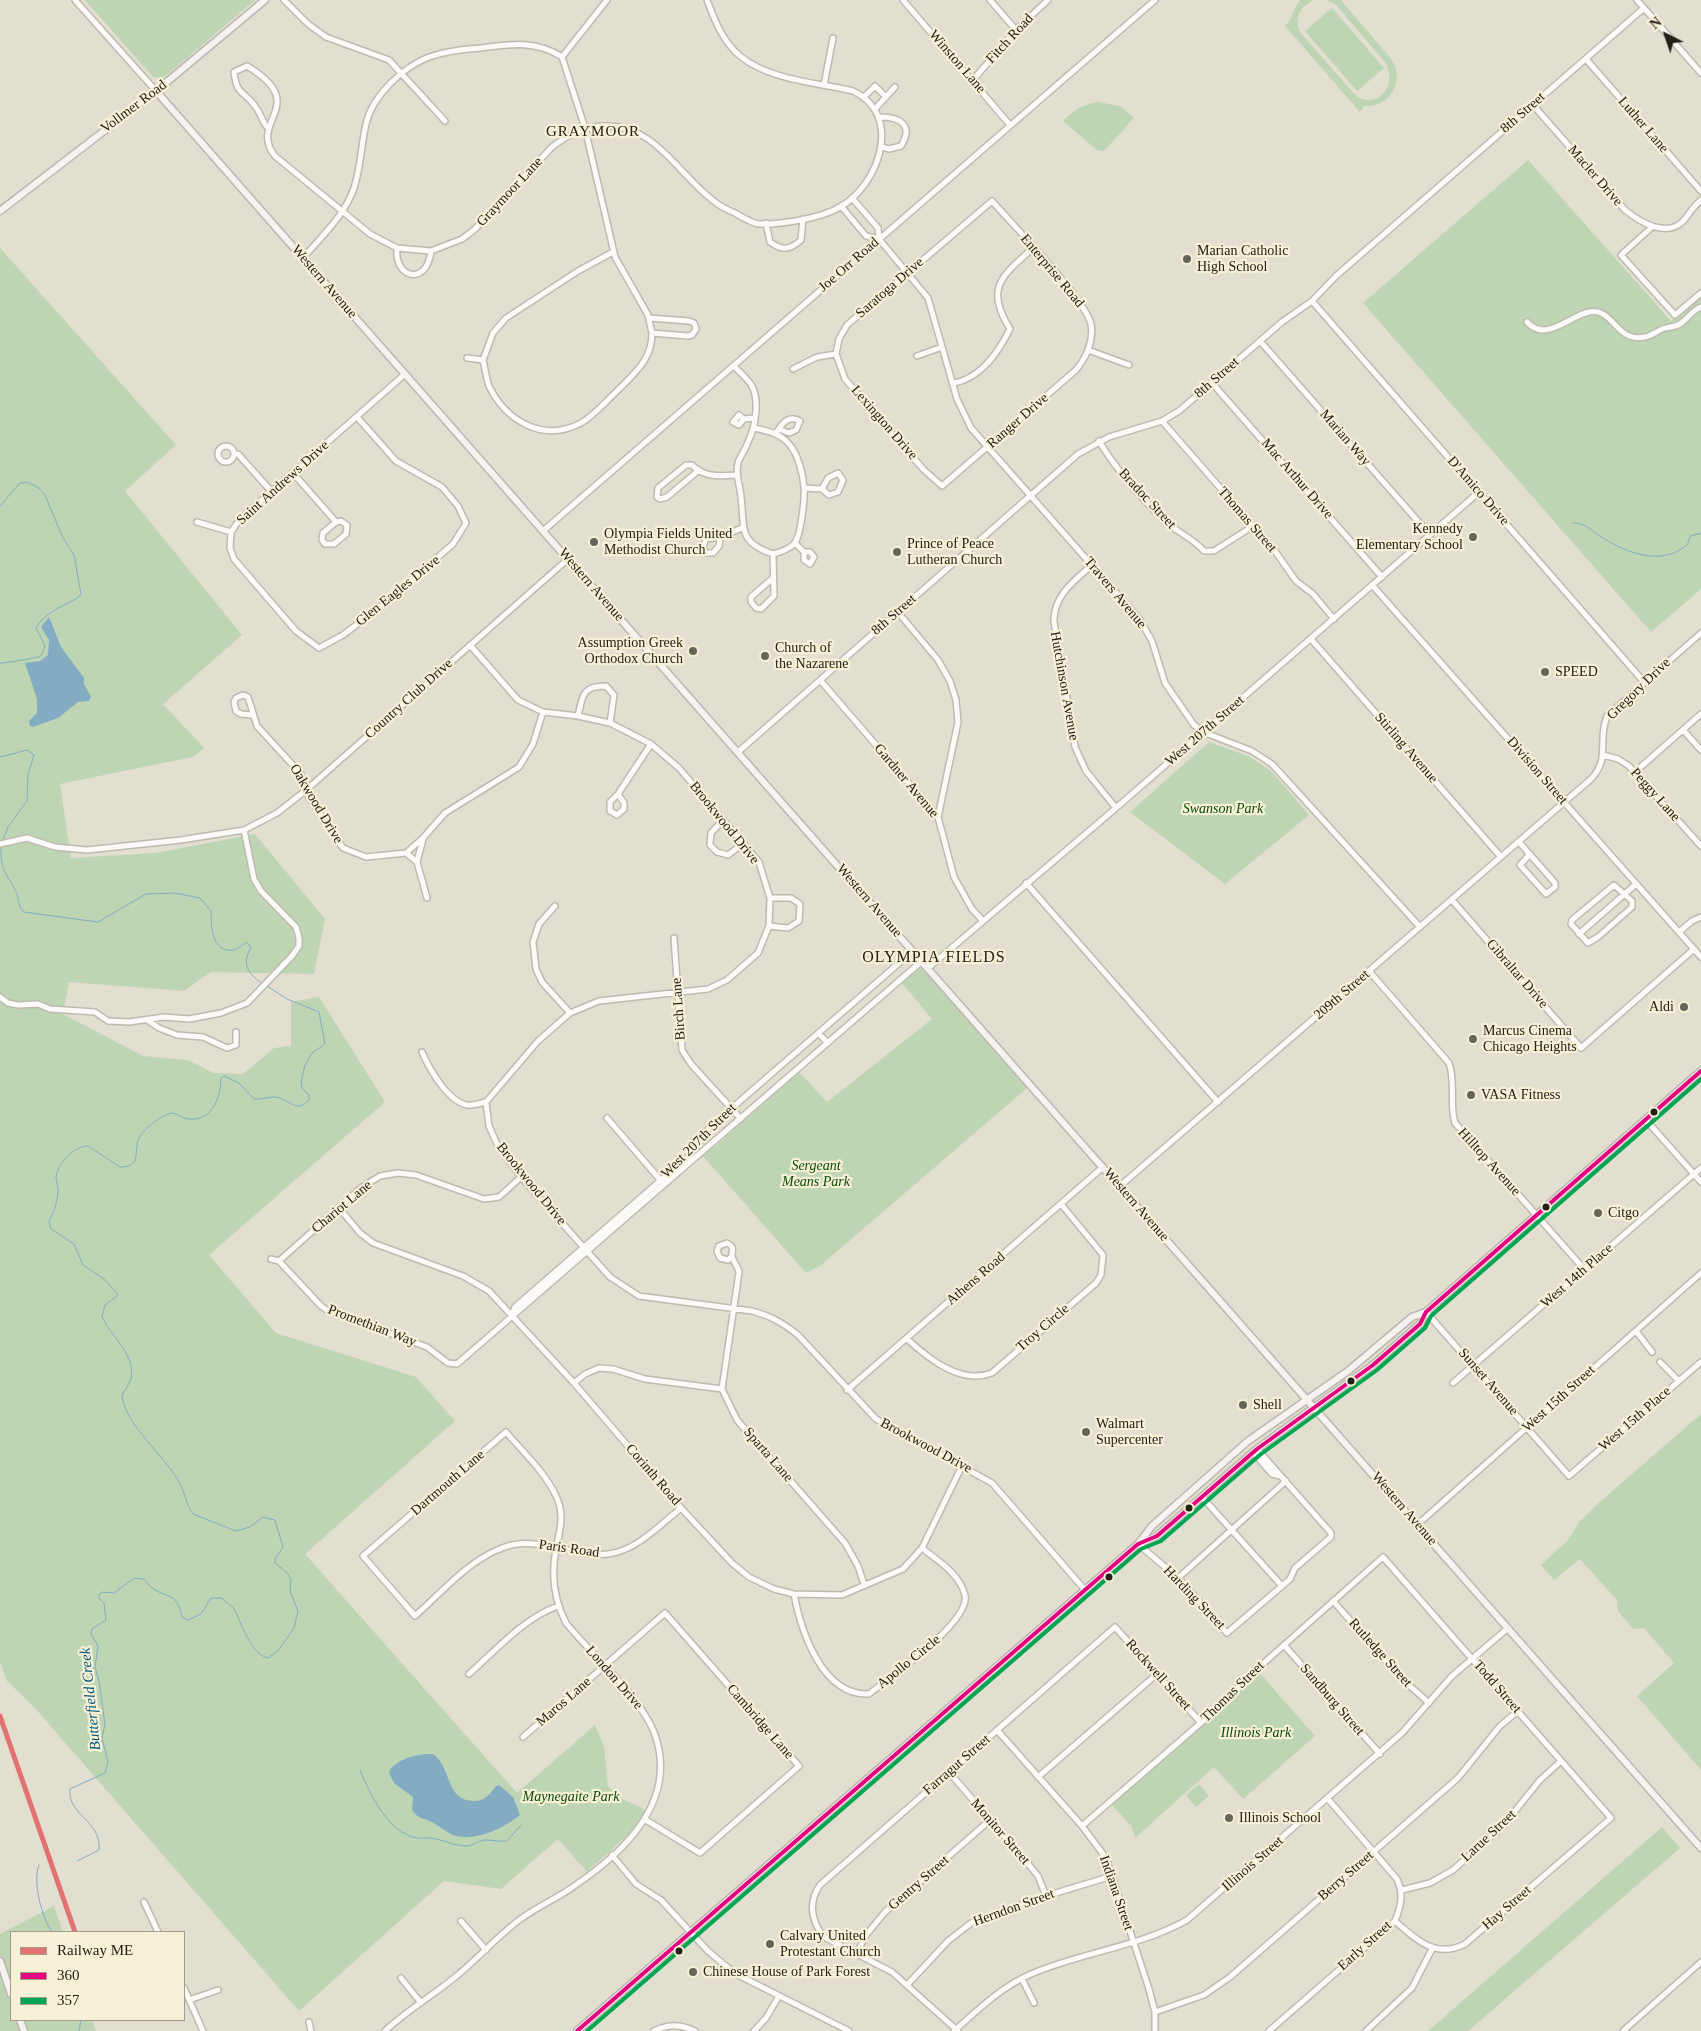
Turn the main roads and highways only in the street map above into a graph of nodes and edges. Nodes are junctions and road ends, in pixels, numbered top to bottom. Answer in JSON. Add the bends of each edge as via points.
{"nodes":[{"id":1,"x":265,"y":0,"type":"edge"},
{"id":2,"x":156,"y":92,"type":"junction"},
{"id":3,"x":0,"y":211,"type":"edge"},
{"id":4,"x":1701,"y":1071,"type":"edge"},
{"id":5,"x":1426,"y":1312,"type":"junction"},
{"id":6,"x":1307,"y":1399,"type":"junction"},
{"id":7,"x":1315,"y":1408,"type":"junction"},
{"id":8,"x":1138,"y":1544,"type":"junction"},
{"id":9,"x":1701,"y":1848,"type":"edge"},
{"id":10,"x":0,"y":1962,"type":"edge"},
{"id":11,"x":10,"y":1991,"type":"edge"},
{"id":12,"x":577,"y":2031,"type":"edge"}],
"edges":[{"from":1,"to":2,"type":"main road","name":"Vollmer Road"},
{"from":2,"to":3,"type":"main road","name":"Vollmer Road"},
{"from":2,"to":6,"type":"main road","name":"Western Avenue"},
{"from":4,"to":5,"type":"main road"},
{"from":5,"to":6,"type":"main road","via":[[1412,1317],[1351,1369]]},
{"from":5,"to":7,"type":"main road","via":[[1420,1324],[1386,1354]]},
{"from":6,"to":7,"type":"main road","name":"Western Avenue"},
{"from":6,"to":8,"type":"main road","via":[[1242,1446],[1152,1526]]},
{"from":7,"to":8,"type":"main road","via":[[1255,1450],[1157,1536]]},
{"from":7,"to":9,"type":"main road","name":"Western Avenue"},
{"from":8,"to":12,"type":"main road"},
{"from":10,"to":11,"type":"main road"}]}
